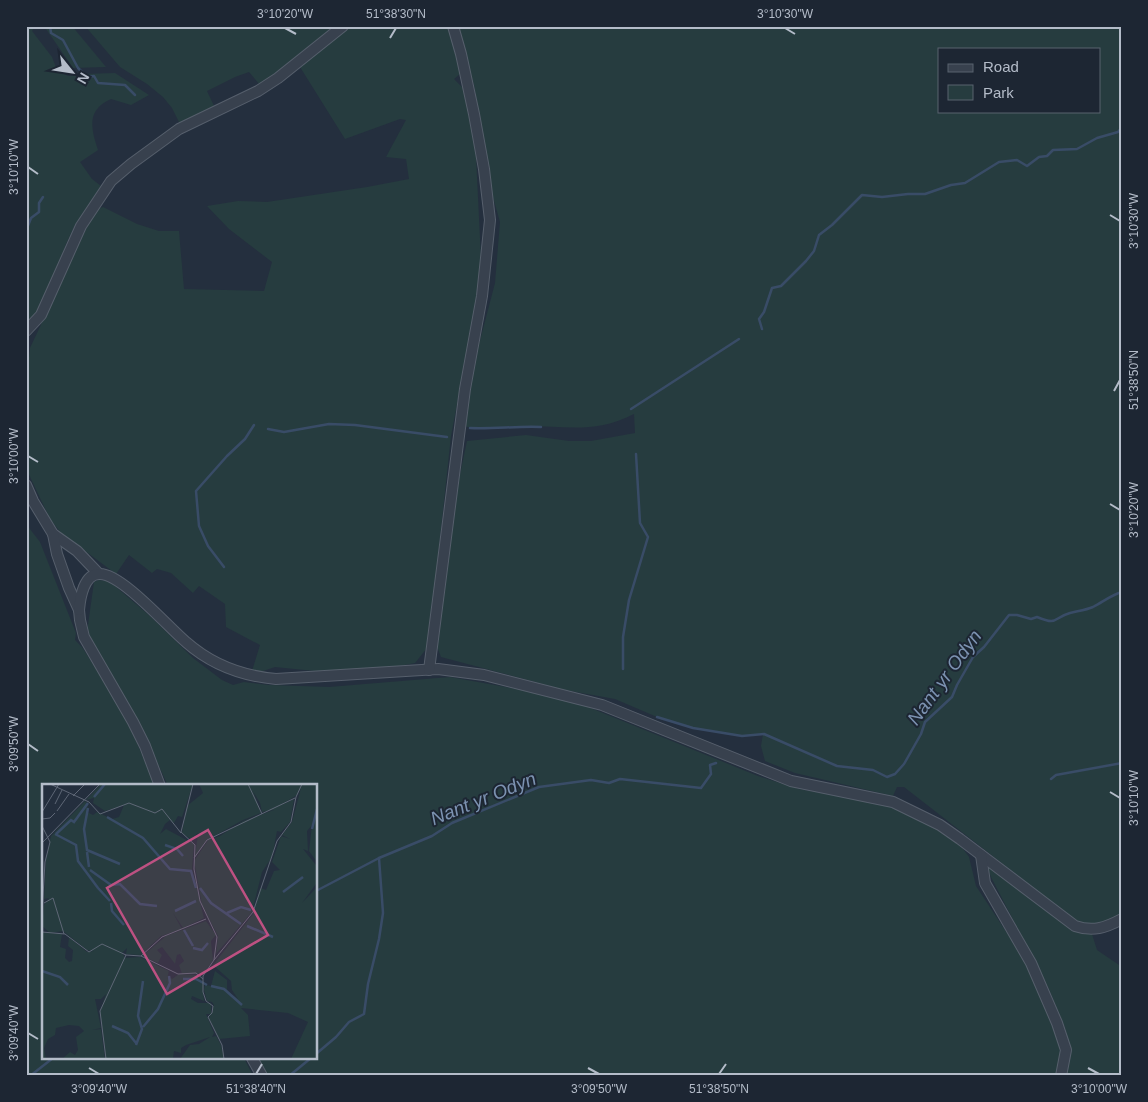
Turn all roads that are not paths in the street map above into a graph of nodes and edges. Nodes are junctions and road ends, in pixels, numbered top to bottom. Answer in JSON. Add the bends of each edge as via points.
{"nodes":[{"id":1,"x":343,"y":26,"type":"edge"},
{"id":2,"x":453,"y":26,"type":"edge"},
{"id":3,"x":26,"y":332,"type":"edge"},
{"id":4,"x":26,"y":485,"type":"edge"},
{"id":5,"x":53,"y":534,"type":"junction"},
{"id":6,"x":98,"y":573,"type":"junction"},
{"id":7,"x":79,"y":610,"type":"junction"},
{"id":8,"x":429,"y":670,"type":"junction"},
{"id":9,"x":159,"y":784,"type":"edge"},
{"id":10,"x":981,"y":855,"type":"junction"},
{"id":11,"x":1122,"y":919,"type":"edge"},
{"id":12,"x":253,"y":1060,"type":"edge"},
{"id":13,"x":262,"y":1076,"type":"edge"},
{"id":14,"x":1062,"y":1076,"type":"edge"}],
"edges":[{"from":1,"to":3,"type":"street","via":[[278,78],[179,129],[111,181],[80,226],[41,315]]},
{"from":2,"to":8,"type":"street","via":[[474,114],[490,220]]},
{"from":4,"to":5,"type":"street"},
{"from":5,"to":6,"type":"street","via":[[77,551]]},
{"from":5,"to":7,"type":"street","via":[[57,554]]},
{"from":6,"to":7,"type":"street","via":[[86,583]]},
{"from":6,"to":8,"type":"street","via":[[119,582],[204,656],[252,677],[276,680]]},
{"from":7,"to":9,"type":"street","via":[[84,637],[133,722]]},
{"from":8,"to":10,"type":"street","via":[[484,675],[602,705],[791,781],[893,802],[940,825]]},
{"from":10,"to":11,"type":"street","via":[[1075,926],[1093,930]]},
{"from":10,"to":14,"type":"street","via":[[985,883],[1031,963],[1057,1023],[1066,1050]]},
{"from":12,"to":13,"type":"street"}]}
